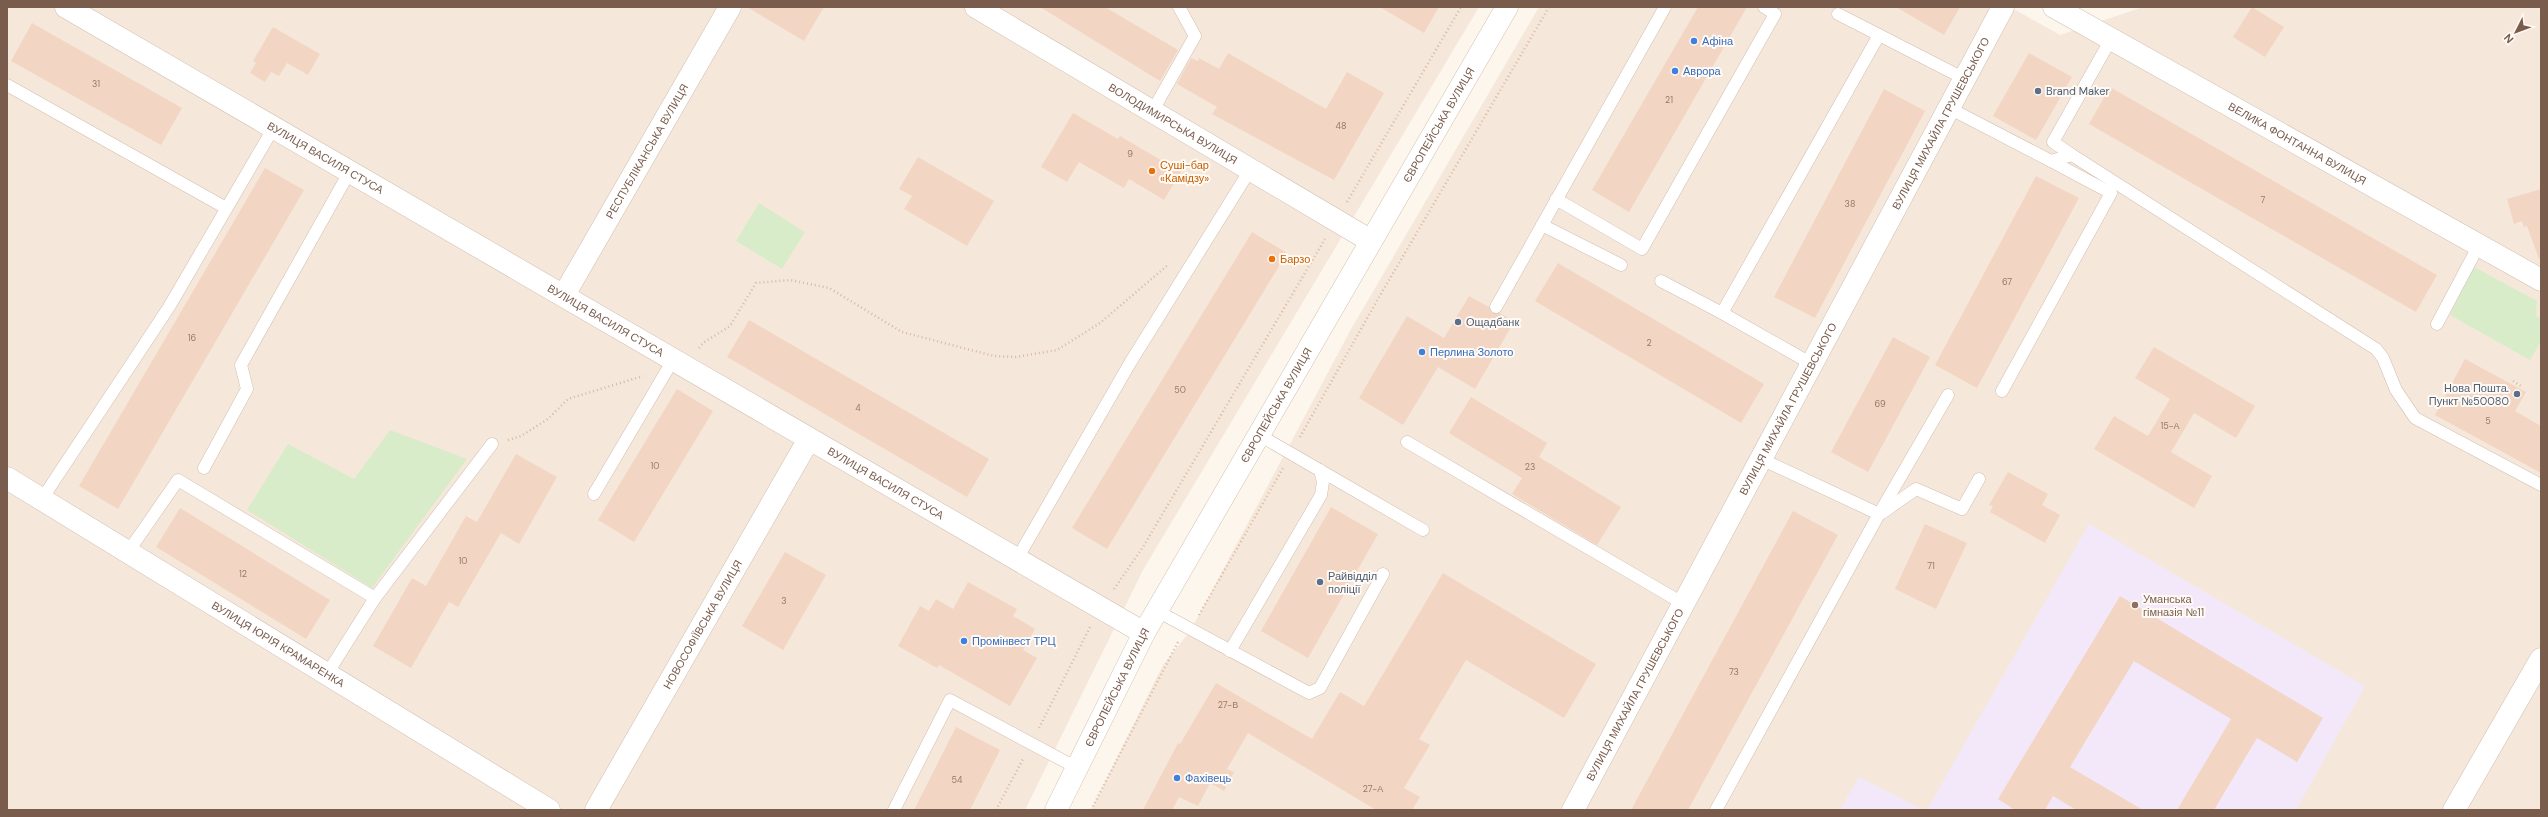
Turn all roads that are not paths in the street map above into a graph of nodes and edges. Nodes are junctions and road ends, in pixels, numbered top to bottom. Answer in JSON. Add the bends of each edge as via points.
{"nodes":[{"id":1,"x":66,"y":7,"type":"edge"},
{"id":2,"x":730,"y":7,"type":"edge"},
{"id":3,"x":976,"y":7,"type":"edge"},
{"id":4,"x":1179,"y":7,"type":"edge"},
{"id":5,"x":1507,"y":7,"type":"edge"},
{"id":6,"x":1665,"y":7,"type":"edge"},
{"id":7,"x":1764,"y":7,"type":"edge"},
{"id":8,"x":2004,"y":7,"type":"edge"},
{"id":9,"x":2054,"y":7,"type":"edge"},
{"id":10,"x":1838,"y":14,"type":"dead end"},
{"id":11,"x":1879,"y":35,"type":"junction"},
{"id":12,"x":2111,"y":39,"type":"junction"},
{"id":13,"x":1965,"y":80,"type":"junction"},
{"id":14,"x":7,"y":85,"type":"edge"},
{"id":15,"x":1949,"y":108,"type":"junction"},
{"id":16,"x":1152,"y":112,"type":"junction"},
{"id":17,"x":274,"y":127,"type":"junction"},
{"id":18,"x":2072,"y":156,"type":"junction"},
{"id":19,"x":2051,"y":161,"type":"junction"},
{"id":20,"x":1250,"y":170,"type":"junction"},
{"id":21,"x":350,"y":171,"type":"junction"},
{"id":22,"x":1556,"y":200,"type":"junction"},
{"id":23,"x":226,"y":208,"type":"junction"},
{"id":24,"x":1542,"y":225,"type":"junction"},
{"id":25,"x":1371,"y":241,"type":"junction"},
{"id":26,"x":2479,"y":245,"type":"junction"},
{"id":27,"x":1621,"y":265,"type":"dead end"},
{"id":28,"x":2541,"y":280,"type":"edge"},
{"id":29,"x":1660,"y":281,"type":"dead end"},
{"id":30,"x":564,"y":295,"type":"junction"},
{"id":31,"x":1496,"y":306,"type":"dead end"},
{"id":32,"x":1722,"y":313,"type":"junction"},
{"id":33,"x":2437,"y":324,"type":"dead end"},
{"id":34,"x":1812,"y":364,"type":"junction"},
{"id":35,"x":674,"y":367,"type":"junction"},
{"id":36,"x":2002,"y":391,"type":"dead end"},
{"id":37,"x":1948,"y":396,"type":"dead end"},
{"id":38,"x":1259,"y":435,"type":"junction"},
{"id":39,"x":809,"y":439,"type":"junction"},
{"id":40,"x":1407,"y":442,"type":"dead end"},
{"id":41,"x":492,"y":444,"type":"road end"},
{"id":42,"x":1761,"y":459,"type":"junction"},
{"id":43,"x":204,"y":468,"type":"dead end"},
{"id":44,"x":1320,"y":470,"type":"junction"},
{"id":45,"x":7,"y":478,"type":"edge"},
{"id":46,"x":1979,"y":479,"type":"dead end"},
{"id":47,"x":2541,"y":485,"type":"edge"},
{"id":48,"x":594,"y":494,"type":"dead end"},
{"id":49,"x":42,"y":499,"type":"junction"},
{"id":50,"x":1879,"y":514,"type":"junction"},
{"id":51,"x":1423,"y":530,"type":"dead end"},
{"id":52,"x":128,"y":552,"type":"junction"},
{"id":53,"x":1017,"y":559,"type":"junction"},
{"id":54,"x":1383,"y":574,"type":"dead end"},
{"id":55,"x":375,"y":598,"type":"junction"},
{"id":56,"x":1684,"y":604,"type":"junction"},
{"id":57,"x":1157,"y":611,"type":"junction"},
{"id":58,"x":1144,"y":633,"type":"junction"},
{"id":59,"x":1230,"y":651,"type":"junction"},
{"id":60,"x":2541,"y":659,"type":"edge"},
{"id":61,"x":327,"y":674,"type":"junction"},
{"id":62,"x":1077,"y":768,"type":"junction"},
{"id":63,"x":549,"y":810,"type":"edge"},
{"id":64,"x":596,"y":810,"type":"edge"},
{"id":65,"x":894,"y":810,"type":"edge"},
{"id":66,"x":1056,"y":810,"type":"edge"},
{"id":67,"x":1573,"y":810,"type":"edge"},
{"id":68,"x":1716,"y":810,"type":"edge"},
{"id":69,"x":2454,"y":810,"type":"edge"}],
"edges":[{"from":1,"to":17,"type":"street","name":"ВУЛИЦЯ ВАСИЛЯ СТУСА"},
{"from":2,"to":30,"type":"street","name":"РЕСПУБЛІКАНСЬКА ВУЛИЦЯ"},
{"from":3,"to":16,"type":"street","name":"ВОЛОДИМИРСЬКА ВУЛИЦЯ"},
{"from":4,"to":16,"type":"lane","via":[[1195,36]]},
{"from":5,"to":25,"type":"street","name":"ЄВРОПЕЙСЬКА ВУЛИЦЯ"},
{"from":6,"to":22,"type":"lane"},
{"from":7,"to":22,"type":"lane","via":[[1775,14],[1642,249]]},
{"from":8,"to":13,"type":"street","name":"ВУЛИЦЯ МИХАЙЛА ГРУШЕВСЬКОГО"},
{"from":9,"to":12,"type":"street","name":"ВЕЛИКА ФОНТАННА ВУЛИЦЯ"},
{"from":10,"to":11,"type":"lane"},
{"from":11,"to":13,"type":"lane"},
{"from":11,"to":32,"type":"lane"},
{"from":12,"to":18,"type":"lane","via":[[2053,142]]},
{"from":12,"to":26,"type":"street","name":"ВЕЛИКА ФОНТАННА ВУЛИЦЯ"},
{"from":13,"to":15,"type":"street","name":"ВУЛИЦЯ МИХАЙЛА ГРУШЕВСЬКОГО"},
{"from":14,"to":23,"type":"lane"},
{"from":15,"to":19,"type":"lane"},
{"from":15,"to":34,"type":"street","name":"ВУЛИЦЯ МИХАЙЛА ГРУШЕВСЬКОГО"},
{"from":16,"to":20,"type":"street","name":"ВОЛОДИМИРСЬКА ВУЛИЦЯ"},
{"from":17,"to":21,"type":"street","name":"ВУЛИЦЯ ВАСИЛЯ СТУСА"},
{"from":17,"to":23,"type":"lane"},
{"from":18,"to":19,"type":"lane"},
{"from":18,"to":47,"type":"lane","via":[[2376,349],[2383,358],[2396,390],[2415,418]]},
{"from":19,"to":36,"type":"lane","via":[[2111,193]]},
{"from":20,"to":25,"type":"street","name":"ВОЛОДИМИРСЬКА ВУЛИЦЯ"},
{"from":20,"to":53,"type":"lane","via":[[1133,358]]},
{"from":21,"to":30,"type":"street","name":"ВУЛИЦЯ ВАСИЛЯ СТУСА"},
{"from":21,"to":43,"type":"lane","via":[[241,365],[247,389]]},
{"from":22,"to":24,"type":"lane"},
{"from":23,"to":49,"type":"lane","via":[[169,307]]},
{"from":24,"to":27,"type":"lane"},
{"from":24,"to":31,"type":"lane"},
{"from":25,"to":38,"type":"street","name":"ЄВРОПЕЙСЬКА ВУЛИЦЯ"},
{"from":26,"to":28,"type":"street","name":"ВЕЛИКА ФОНТАННА ВУЛИЦЯ"},
{"from":26,"to":33,"type":"lane"},
{"from":29,"to":32,"type":"lane"},
{"from":30,"to":35,"type":"street","name":"ВУЛИЦЯ ВАСИЛЯ СТУСА"},
{"from":32,"to":34,"type":"lane"},
{"from":34,"to":42,"type":"street","name":"ВУЛИЦЯ МИХАЙЛА ГРУШЕВСЬКОГО"},
{"from":35,"to":39,"type":"street","name":"ВУЛИЦЯ ВАСИЛЯ СТУСА"},
{"from":35,"to":48,"type":"lane"},
{"from":37,"to":50,"type":"lane"},
{"from":38,"to":44,"type":"lane"},
{"from":38,"to":57,"type":"street","name":"ЄВРОПЕЙСЬКА ВУЛИЦЯ"},
{"from":39,"to":53,"type":"street","name":"ВУЛИЦЯ ВАСИЛЯ СТУСА"},
{"from":39,"to":64,"type":"street","name":"НОВОСОФІЇВСЬКА ВУЛИЦЯ"},
{"from":40,"to":56,"type":"lane"},
{"from":41,"to":55,"type":"lane"},
{"from":42,"to":50,"type":"lane"},
{"from":42,"to":56,"type":"street","name":"ВУЛИЦЯ МИХАЙЛА ГРУШЕВСЬКОГО"},
{"from":44,"to":51,"type":"lane"},
{"from":44,"to":59,"type":"lane","via":[[1323,482],[1321,495]]},
{"from":45,"to":49,"type":"street","name":"ВУЛИЦЯ ЮРІЯ КРАМАРЕНКА"},
{"from":46,"to":50,"type":"lane","via":[[1962,509],[1916,488]]},
{"from":49,"to":52,"type":"street","name":"ВУЛИЦЯ ЮРІЯ КРАМАРЕНКА"},
{"from":50,"to":68,"type":"lane"},
{"from":52,"to":55,"type":"lane","via":[[178,480]]},
{"from":52,"to":61,"type":"street","name":"ВУЛИЦЯ ЮРІЯ КРАМАРЕНКА"},
{"from":53,"to":58,"type":"street","name":"ВУЛИЦЯ ВАСИЛЯ СТУСА"},
{"from":54,"to":59,"type":"lane","via":[[1320,688],[1314,692],[1309,693]]},
{"from":55,"to":61,"type":"lane"},
{"from":56,"to":67,"type":"street","name":"ВУЛИЦЯ МИХАЙЛА ГРУШЕВСЬКОГО"},
{"from":57,"to":58,"type":"street","name":"ЄВРОПЕЙСЬКА ВУЛИЦЯ"},
{"from":57,"to":59,"type":"lane"},
{"from":58,"to":62,"type":"street","name":"ЄВРОПЕЙСЬКА ВУЛИЦЯ"},
{"from":60,"to":69,"type":"street"},
{"from":61,"to":63,"type":"street","name":"ВУЛИЦЯ ЮРІЯ КРАМАРЕНКА"},
{"from":62,"to":65,"type":"lane","via":[[950,700]]},
{"from":62,"to":66,"type":"street","name":"ЄВРОПЕЙСЬКА ВУЛИЦЯ"}]}
